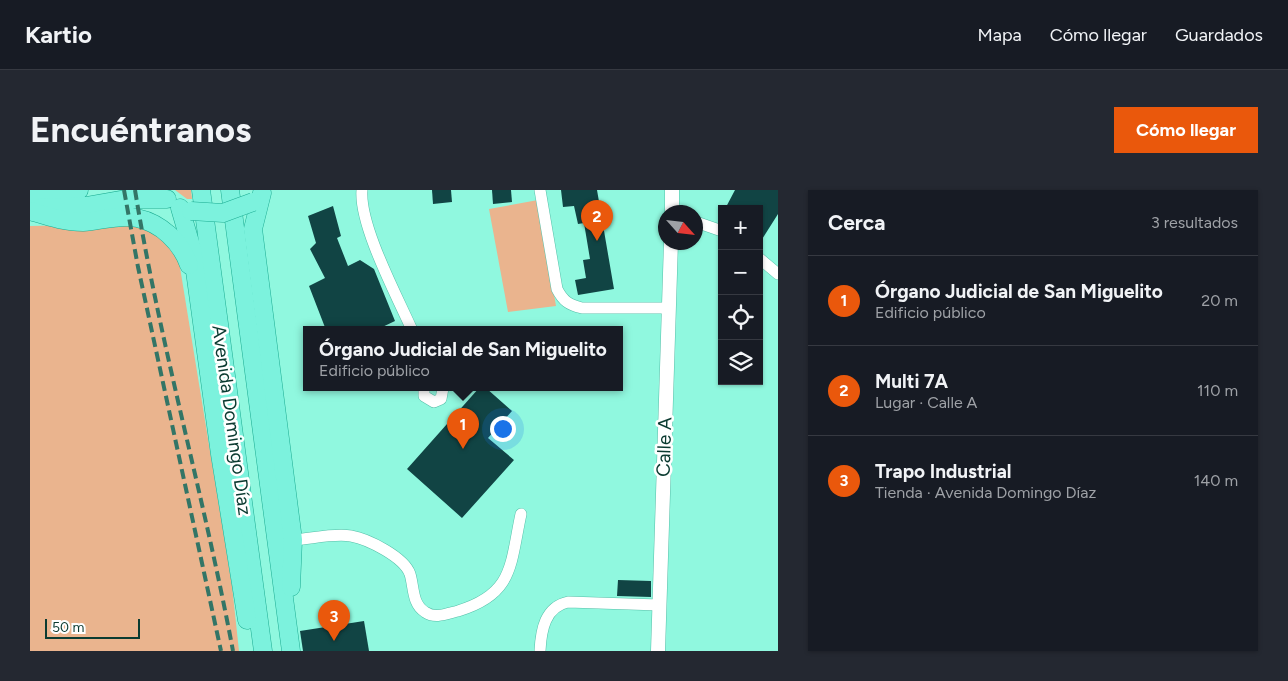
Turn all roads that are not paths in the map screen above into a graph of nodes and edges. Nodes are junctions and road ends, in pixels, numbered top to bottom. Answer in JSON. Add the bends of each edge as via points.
{"nodes":[{"id":1,"x":78,"y":190,"type":"edge"},
{"id":2,"x":201,"y":190,"type":"edge"},
{"id":3,"x":230,"y":190,"type":"edge"},
{"id":4,"x":362,"y":190,"type":"edge"},
{"id":5,"x":540,"y":190,"type":"edge"},
{"id":6,"x":672,"y":190,"type":"edge"},
{"id":7,"x":30,"y":195,"type":"edge"},
{"id":8,"x":259,"y":195,"type":"edge"},
{"id":9,"x":174,"y":202,"type":"edge"},
{"id":10,"x":672,"y":205,"type":"edge"},
{"id":11,"x":30,"y":207,"type":"edge"},
{"id":12,"x":30,"y":211,"type":"edge"},
{"id":13,"x":703,"y":224,"type":"edge"},
{"id":14,"x":718,"y":230,"type":"edge"},
{"id":15,"x":671,"y":250,"type":"edge"},
{"id":16,"x":763,"y":261,"type":"edge"},
{"id":17,"x":778,"y":274,"type":"edge"},
{"id":18,"x":196,"y":284,"type":"junction"},
{"id":19,"x":669,"y":308,"type":"junction"},
{"id":20,"x":410,"y":326,"type":"edge"},
{"id":21,"x":424,"y":391,"type":"edge"},
{"id":22,"x":442,"y":391,"type":"edge"},
{"id":23,"x":521,"y":514,"type":"dead end"},
{"id":24,"x":294,"y":540,"type":"junction"},
{"id":25,"x":659,"y":605,"type":"junction"},
{"id":26,"x":288,"y":630,"type":"junction"},
{"id":27,"x":255,"y":651,"type":"edge"},
{"id":28,"x":263,"y":651,"type":"edge"},
{"id":29,"x":291,"y":651,"type":"edge"},
{"id":30,"x":540,"y":651,"type":"edge"},
{"id":31,"x":658,"y":651,"type":"edge"}],
"edges":[{"from":1,"to":7,"type":"main road","via":[[52,196]]},
{"from":2,"to":28,"type":"main road","name":"Avenida Domingo Díaz"},
{"from":3,"to":26,"type":"main road","name":"Avenida Domingo Díaz"},
{"from":4,"to":20,"type":"street","via":[[361,203],[371,235]]},
{"from":5,"to":19,"type":"street","via":[[557,289],[563,300],[582,308]]},
{"from":6,"to":10,"type":"street"},
{"from":8,"to":9,"type":"main road","bridge":true,"via":[[223,213]]},
{"from":8,"to":24,"type":"main road","via":[[253,229]]},
{"from":9,"to":11,"type":"main road","via":[[126,199],[68,208]]},
{"from":9,"to":18,"type":"main road","via":[[189,235]]},
{"from":12,"to":18,"type":"main road","via":[[82,222],[136,217],[158,226],[175,239]]},
{"from":13,"to":14,"type":"street"},
{"from":15,"to":19,"type":"street","name":"Calle A"},
{"from":16,"to":17,"type":"street"},
{"from":18,"to":27,"type":"main road","via":[[220,454],[248,627]]},
{"from":19,"to":25,"type":"street","name":"Calle A"},
{"from":21,"to":22,"type":"street","via":[[424,396],[434,402],[441,399]]},
{"from":23,"to":24,"type":"street","via":[[508,571],[500,587],[478,605],[436,616],[417,604],[408,570],[392,554],[349,536]]},
{"from":24,"to":26,"type":"main road"},
{"from":25,"to":30,"type":"street","via":[[558,604],[547,617]]},
{"from":25,"to":31,"type":"street","name":"Calle A"},
{"from":26,"to":29,"type":"main road","name":"Avenida Domingo Díaz"}]}
